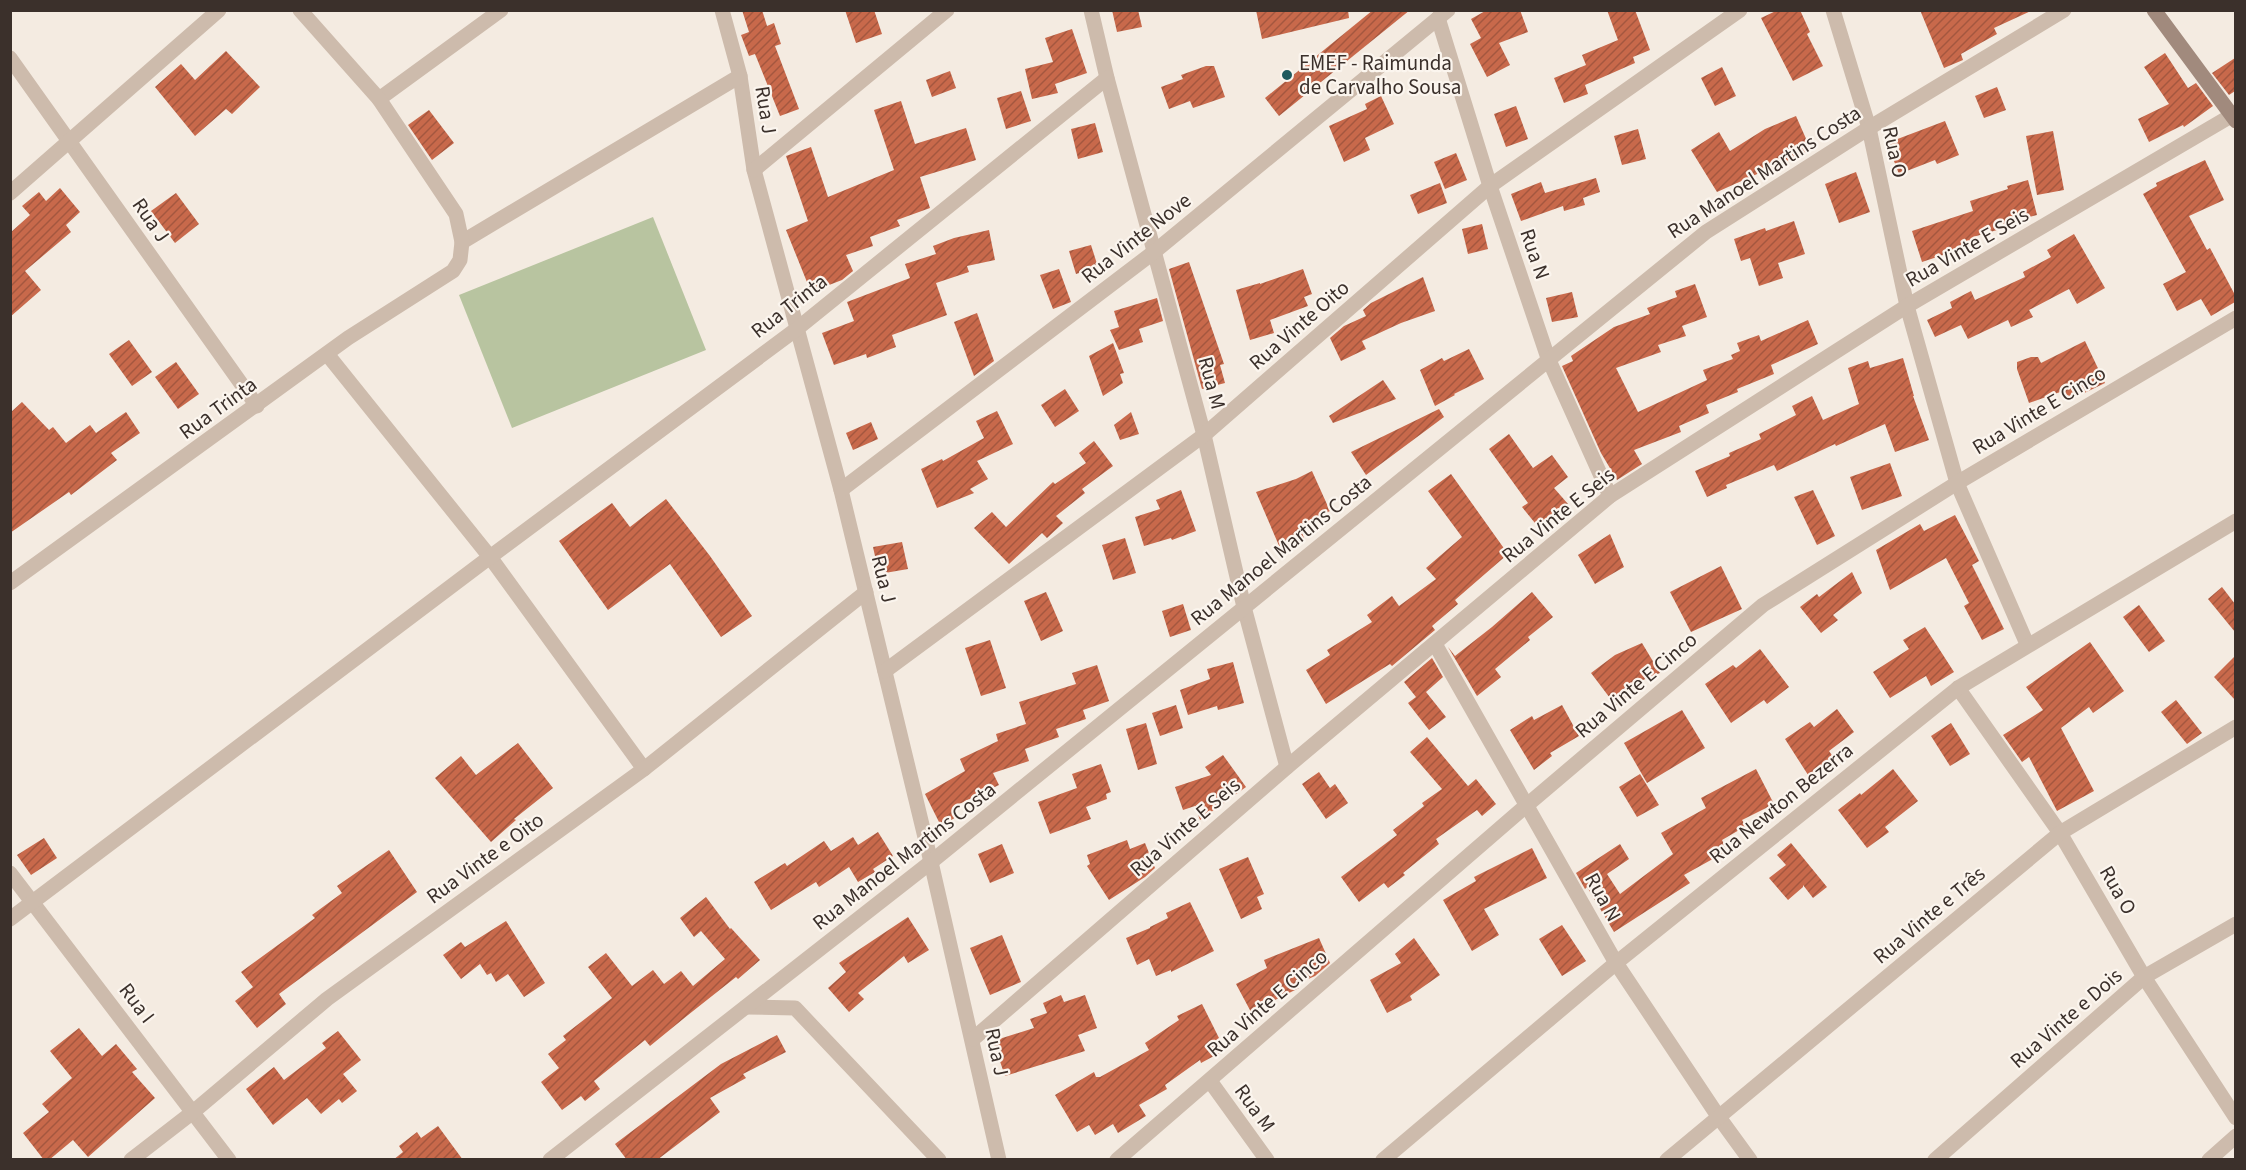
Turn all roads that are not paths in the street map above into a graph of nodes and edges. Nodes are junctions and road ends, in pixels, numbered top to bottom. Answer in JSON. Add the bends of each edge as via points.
{"nodes":[{"id":1,"x":219,"y":10,"type":"edge"},
{"id":2,"x":300,"y":10,"type":"edge"},
{"id":3,"x":501,"y":10,"type":"edge"},
{"id":4,"x":722,"y":10,"type":"edge"},
{"id":5,"x":947,"y":10,"type":"edge"},
{"id":6,"x":1091,"y":10,"type":"edge"},
{"id":7,"x":1740,"y":10,"type":"edge"},
{"id":8,"x":1833,"y":10,"type":"edge"},
{"id":9,"x":2064,"y":10,"type":"edge"},
{"id":10,"x":2154,"y":10,"type":"edge"},
{"id":11,"x":1443,"y":14,"type":"edge"},
{"id":12,"x":10,"y":58,"type":"edge"},
{"id":13,"x":740,"y":76,"type":"junction"},
{"id":14,"x":1107,"y":78,"type":"junction"},
{"id":15,"x":379,"y":99,"type":"junction"},
{"id":16,"x":2234,"y":116,"type":"edge"},
{"id":17,"x":1869,"y":128,"type":"junction"},
{"id":18,"x":69,"y":141,"type":"junction"},
{"id":19,"x":754,"y":170,"type":"junction"},
{"id":20,"x":1490,"y":186,"type":"junction"},
{"id":21,"x":10,"y":194,"type":"edge"},
{"id":22,"x":462,"y":242,"type":"junction"},
{"id":23,"x":1154,"y":252,"type":"junction"},
{"id":24,"x":1907,"y":306,"type":"junction"},
{"id":25,"x":2235,"y":318,"type":"edge"},
{"id":26,"x":798,"y":327,"type":"junction"},
{"id":27,"x":327,"y":354,"type":"junction"},
{"id":28,"x":1548,"y":358,"type":"junction"},
{"id":29,"x":257,"y":406,"type":"junction"},
{"id":30,"x":1204,"y":435,"type":"junction"},
{"id":31,"x":1957,"y":483,"type":"junction"},
{"id":32,"x":841,"y":490,"type":"junction"},
{"id":33,"x":1610,"y":496,"type":"junction"},
{"id":34,"x":2235,"y":521,"type":"edge"},
{"id":35,"x":490,"y":557,"type":"junction"},
{"id":36,"x":10,"y":583,"type":"edge"},
{"id":37,"x":866,"y":592,"type":"junction"},
{"id":38,"x":1244,"y":607,"type":"junction"},
{"id":39,"x":1434,"y":644,"type":"junction"},
{"id":40,"x":2027,"y":644,"type":"junction"},
{"id":41,"x":885,"y":671,"type":"junction"},
{"id":42,"x":1958,"y":688,"type":"junction"},
{"id":43,"x":2235,"y":727,"type":"edge"},
{"id":44,"x":1287,"y":767,"type":"junction"},
{"id":45,"x":644,"y":769,"type":"junction"},
{"id":46,"x":1527,"y":805,"type":"junction"},
{"id":47,"x":2060,"y":833,"type":"junction"},
{"id":48,"x":931,"y":862,"type":"junction"},
{"id":49,"x":10,"y":873,"type":"edge"},
{"id":50,"x":33,"y":902,"type":"junction"},
{"id":51,"x":10,"y":919,"type":"edge"},
{"id":52,"x":2235,"y":924,"type":"edge"},
{"id":53,"x":1616,"y":963,"type":"junction"},
{"id":54,"x":2144,"y":977,"type":"junction"},
{"id":55,"x":746,"y":1007,"type":"junction"},
{"id":56,"x":973,"y":1039,"type":"junction"},
{"id":57,"x":1210,"y":1081,"type":"junction"},
{"id":58,"x":193,"y":1112,"type":"junction"},
{"id":59,"x":1718,"y":1116,"type":"junction"},
{"id":60,"x":2235,"y":1118,"type":"edge"},
{"id":61,"x":2235,"y":1136,"type":"edge"},
{"id":62,"x":997,"y":1158,"type":"edge"},
{"id":63,"x":131,"y":1160,"type":"edge"},
{"id":64,"x":229,"y":1160,"type":"edge"},
{"id":65,"x":550,"y":1160,"type":"edge"},
{"id":66,"x":939,"y":1160,"type":"edge"},
{"id":67,"x":1117,"y":1160,"type":"edge"},
{"id":68,"x":1267,"y":1160,"type":"edge"},
{"id":69,"x":1383,"y":1160,"type":"edge"},
{"id":70,"x":1667,"y":1160,"type":"edge"},
{"id":71,"x":1750,"y":1160,"type":"edge"},
{"id":72,"x":1935,"y":1160,"type":"edge"},
{"id":73,"x":2209,"y":1160,"type":"edge"}],
"edges":[{"from":1,"to":18,"type":"street"},
{"from":2,"to":15,"type":"street"},
{"from":3,"to":15,"type":"street"},
{"from":4,"to":13,"type":"street","name":"Rua J"},
{"from":5,"to":19,"type":"street"},
{"from":6,"to":14,"type":"street","name":"Rua M"},
{"from":7,"to":20,"type":"street","name":"Rua Vinte Oito"},
{"from":8,"to":17,"type":"street","name":"Rua O"},
{"from":9,"to":17,"type":"street","name":"Rua Manoel Martins Costa"},
{"from":10,"to":16,"type":"street"},
{"from":11,"to":20,"type":"street","name":"Rua N"},
{"from":11,"to":23,"type":"street","name":"Rua Vinte Nove"},
{"from":12,"to":18,"type":"street","name":"Rua J"},
{"from":13,"to":19,"type":"street","name":"Rua J"},
{"from":13,"to":22,"type":"street"},
{"from":14,"to":23,"type":"street","name":"Rua M"},
{"from":14,"to":26,"type":"street","name":"Rua Trinta"},
{"from":15,"to":22,"type":"street","via":[[456,214]]},
{"from":16,"to":24,"type":"street","name":"Rua Vinte E Seis"},
{"from":17,"to":24,"type":"street","name":"Rua O"},
{"from":17,"to":28,"type":"street","name":"Rua Manoel Martins Costa","via":[[1706,231]]},
{"from":18,"to":21,"type":"street"},
{"from":18,"to":29,"type":"street","name":"Rua J"},
{"from":19,"to":26,"type":"street","name":"Rua J"},
{"from":20,"to":28,"type":"street","name":"Rua N"},
{"from":20,"to":30,"type":"street","name":"Rua Vinte Oito"},
{"from":22,"to":27,"type":"street","name":"Rua Trinta","via":[[460,260],[453,271]]},
{"from":23,"to":30,"type":"street","name":"Rua M"},
{"from":23,"to":32,"type":"street","name":"Rua Vinte Nove"},
{"from":24,"to":31,"type":"street","name":"Rua O"},
{"from":24,"to":33,"type":"street","name":"Rua Vinte E Seis"},
{"from":25,"to":31,"type":"street","name":"Rua Vinte E Cinco"},
{"from":26,"to":32,"type":"street","name":"Rua J"},
{"from":26,"to":35,"type":"street","name":"Rua Trinta"},
{"from":27,"to":29,"type":"street","name":"Rua Trinta"},
{"from":27,"to":35,"type":"street"},
{"from":28,"to":33,"type":"street","name":"Rua N"},
{"from":28,"to":38,"type":"street","name":"Rua Manoel Martins Costa"},
{"from":29,"to":36,"type":"street","name":"Rua Trinta"},
{"from":30,"to":38,"type":"street","name":"Rua M"},
{"from":30,"to":41,"type":"street","name":"Rua Vinte Oito"},
{"from":31,"to":40,"type":"street"},
{"from":31,"to":46,"type":"street","name":"Rua Vinte E Cinco","via":[[1763,605]]},
{"from":32,"to":37,"type":"street","name":"Rua J"},
{"from":33,"to":39,"type":"street","name":"Rua Vinte E Seis"},
{"from":34,"to":40,"type":"street","name":"Rua Newton Bezerra"},
{"from":35,"to":45,"type":"street"},
{"from":35,"to":50,"type":"street","name":"Rua Trinta"},
{"from":37,"to":41,"type":"street","name":"Rua J"},
{"from":37,"to":45,"type":"street","name":"Rua Vinte e Oito"},
{"from":38,"to":44,"type":"street","name":"Rua M"},
{"from":38,"to":48,"type":"street","name":"Rua Manoel Martins Costa"},
{"from":39,"to":44,"type":"street","name":"Rua Vinte E Seis"},
{"from":39,"to":46,"type":"street","name":"Rua N"},
{"from":40,"to":42,"type":"street","name":"Rua Newton Bezerra"},
{"from":41,"to":48,"type":"street","name":"Rua J"},
{"from":42,"to":47,"type":"street","name":"Rua O"},
{"from":42,"to":53,"type":"street","name":"Rua Newton Bezerra"},
{"from":43,"to":47,"type":"street","name":"Rua Vinte e Três"},
{"from":44,"to":56,"type":"street","name":"Rua Vinte E Seis"},
{"from":45,"to":58,"type":"street","name":"Rua Vinte e Oito","via":[[327,999]]},
{"from":46,"to":53,"type":"street","name":"Rua N"},
{"from":46,"to":57,"type":"street","name":"Rua Vinte E Cinco"},
{"from":47,"to":54,"type":"street","name":"Rua O"},
{"from":47,"to":59,"type":"street","name":"Rua Vinte e Três"},
{"from":48,"to":55,"type":"street","name":"Rua Manoel Martins Costa"},
{"from":48,"to":56,"type":"street","name":"Rua J"},
{"from":49,"to":50,"type":"street","name":"Rua I"},
{"from":50,"to":51,"type":"street","name":"Rua Trinta"},
{"from":50,"to":58,"type":"street","name":"Rua I"},
{"from":52,"to":54,"type":"street","name":"Rua Vinte e Dois"},
{"from":53,"to":59,"type":"street","name":"Rua N"},
{"from":53,"to":69,"type":"street","name":"Rua Newton Bezerra"},
{"from":54,"to":60,"type":"street","name":"Rua O"},
{"from":54,"to":72,"type":"street","name":"Rua Vinte e Dois"},
{"from":55,"to":65,"type":"street","name":"Rua Manoel Martins Costa"},
{"from":55,"to":66,"type":"street","via":[[795,1008]]},
{"from":56,"to":62,"type":"street","name":"Rua J"},
{"from":57,"to":67,"type":"street","name":"Rua Vinte E Cinco"},
{"from":57,"to":68,"type":"street","name":"Rua M"},
{"from":58,"to":63,"type":"street","name":"Rua Vinte e Oito"},
{"from":58,"to":64,"type":"street","name":"Rua I"},
{"from":59,"to":70,"type":"street","name":"Rua Vinte e Três"},
{"from":59,"to":71,"type":"street","name":"Rua N"},
{"from":61,"to":73,"type":"street"}]}
